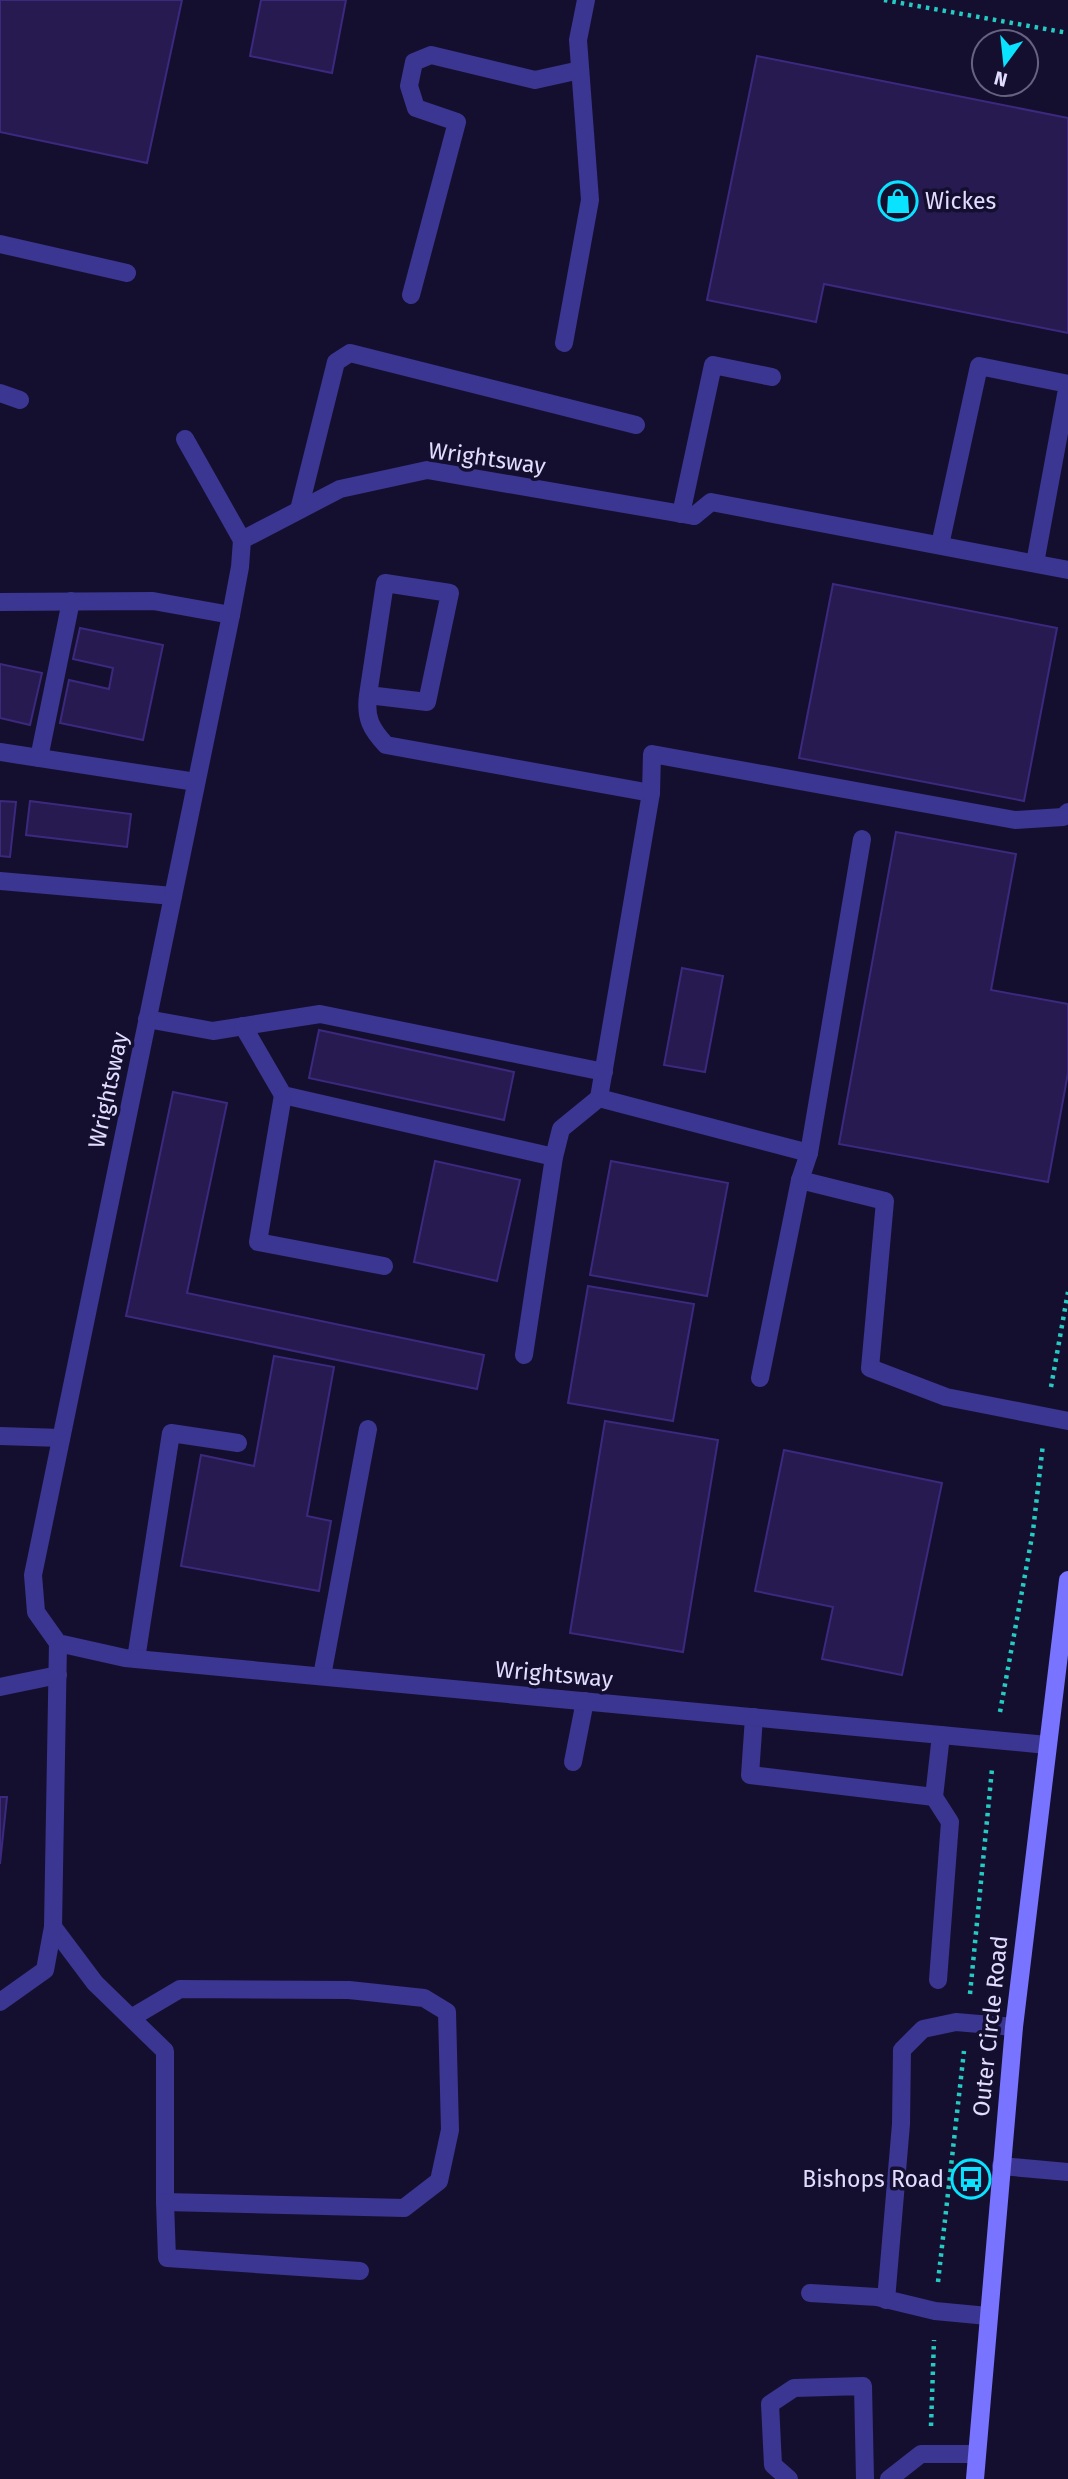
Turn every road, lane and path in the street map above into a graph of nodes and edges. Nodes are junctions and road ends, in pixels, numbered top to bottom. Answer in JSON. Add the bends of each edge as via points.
{"nodes":[{"id":1,"x":586,"y":0,"type":"edge"},
{"id":2,"x":884,"y":0,"type":"edge"},
{"id":3,"x":1068,"y":33,"type":"edge"},
{"id":4,"x":580,"y":70,"type":"junction"},
{"id":5,"x":0,"y":244,"type":"edge"},
{"id":6,"x":127,"y":273,"type":"dead end"},
{"id":7,"x":411,"y":295,"type":"dead end"},
{"id":8,"x":564,"y":344,"type":"dead end"},
{"id":9,"x":772,"y":377,"type":"dead end"},
{"id":10,"x":0,"y":393,"type":"edge"},
{"id":11,"x":20,"y":400,"type":"dead end"},
{"id":12,"x":636,"y":425,"type":"dead end"},
{"id":13,"x":185,"y":439,"type":"dead end"},
{"id":14,"x":299,"y":510,"type":"junction"},
{"id":15,"x":688,"y":515,"type":"junction"},
{"id":16,"x":242,"y":540,"type":"junction"},
{"id":17,"x":940,"y":545,"type":"junction"},
{"id":18,"x":1035,"y":563,"type":"junction"},
{"id":19,"x":1068,"y":570,"type":"edge"},
{"id":20,"x":0,"y":601,"type":"edge"},
{"id":21,"x":71,"y":601,"type":"junction"},
{"id":22,"x":230,"y":615,"type":"junction"},
{"id":23,"x":368,"y":695,"type":"junction"},
{"id":24,"x":0,"y":752,"type":"edge"},
{"id":25,"x":39,"y":758,"type":"junction"},
{"id":26,"x":196,"y":782,"type":"junction"},
{"id":27,"x":651,"y":793,"type":"junction"},
{"id":28,"x":1068,"y":812,"type":"edge"},
{"id":29,"x":862,"y":839,"type":"dead end"},
{"id":30,"x":0,"y":881,"type":"edge"},
{"id":31,"x":173,"y":896,"type":"junction"},
{"id":32,"x":148,"y":1018,"type":"junction"},
{"id":33,"x":243,"y":1026,"type":"junction"},
{"id":34,"x":604,"y":1072,"type":"junction"},
{"id":35,"x":283,"y":1095,"type":"junction"},
{"id":36,"x":599,"y":1098,"type":"junction"},
{"id":37,"x":809,"y":1153,"type":"junction"},
{"id":38,"x":554,"y":1157,"type":"junction"},
{"id":39,"x":800,"y":1180,"type":"junction"},
{"id":40,"x":384,"y":1266,"type":"dead end"},
{"id":41,"x":1068,"y":1292,"type":"edge"},
{"id":42,"x":524,"y":1355,"type":"dead end"},
{"id":43,"x":760,"y":1378,"type":"dead end"},
{"id":44,"x":1046,"y":1415,"type":"junction"},
{"id":45,"x":1068,"y":1421,"type":"edge"},
{"id":46,"x":368,"y":1429,"type":"dead end"},
{"id":47,"x":0,"y":1436,"type":"edge"},
{"id":48,"x":61,"y":1438,"type":"junction"},
{"id":49,"x":238,"y":1443,"type":"dead end"},
{"id":50,"x":1068,"y":1580,"type":"edge"},
{"id":51,"x":58,"y":1643,"type":"junction"},
{"id":52,"x":136,"y":1659,"type":"junction"},
{"id":53,"x":58,"y":1675,"type":"junction"},
{"id":54,"x":322,"y":1676,"type":"junction"},
{"id":55,"x":0,"y":1687,"type":"edge"},
{"id":56,"x":585,"y":1701,"type":"junction"},
{"id":57,"x":754,"y":1717,"type":"junction"},
{"id":58,"x":941,"y":1735,"type":"junction"},
{"id":59,"x":995,"y":1740,"type":"junction"},
{"id":60,"x":1046,"y":1745,"type":"junction"},
{"id":61,"x":573,"y":1762,"type":"dead end"},
{"id":62,"x":934,"y":1797,"type":"junction"},
{"id":63,"x":53,"y":1927,"type":"junction"},
{"id":64,"x":937,"y":1980,"type":"dead end"},
{"id":65,"x":0,"y":2002,"type":"edge"},
{"id":66,"x":131,"y":2018,"type":"junction"},
{"id":67,"x":967,"y":2023,"type":"junction"},
{"id":68,"x":1014,"y":2027,"type":"junction"},
{"id":69,"x":1000,"y":2166,"type":"junction"},
{"id":70,"x":1068,"y":2172,"type":"edge"},
{"id":71,"x":165,"y":2202,"type":"junction"},
{"id":72,"x":360,"y":2271,"type":"dead end"},
{"id":73,"x":810,"y":2293,"type":"dead end"},
{"id":74,"x":886,"y":2300,"type":"junction"},
{"id":75,"x":935,"y":2311,"type":"junction"},
{"id":76,"x":988,"y":2316,"type":"junction"},
{"id":77,"x":929,"y":2454,"type":"junction"},
{"id":78,"x":977,"y":2454,"type":"junction"},
{"id":79,"x":789,"y":2479,"type":"edge"},
{"id":80,"x":865,"y":2479,"type":"edge"},
{"id":81,"x":889,"y":2479,"type":"edge"},
{"id":82,"x":975,"y":2479,"type":"edge"}],
"edges":[{"from":1,"to":4,"type":"street","via":[[578,40]]},
{"from":2,"to":3,"type":"path"},
{"from":4,"to":7,"type":"street","via":[[535,80],[431,55],[414,62],[410,86],[416,108],[457,122]]},
{"from":4,"to":8,"type":"street","via":[[590,200]]},
{"from":5,"to":6,"type":"street"},
{"from":9,"to":15,"type":"street","via":[[713,365]]},
{"from":10,"to":11,"type":"street"},
{"from":12,"to":14,"type":"street","via":[[350,353],[336,362]]},
{"from":13,"to":16,"type":"street"},
{"from":14,"to":15,"type":"street","name":"Wrightsway","via":[[340,489],[428,470]]},
{"from":14,"to":16,"type":"street","name":"Wrightsway"},
{"from":15,"to":17,"type":"street","via":[[711,502]]},
{"from":16,"to":22,"type":"street","name":"Wrightsway"},
{"from":17,"to":18,"type":"street"},
{"from":17,"to":18,"type":"street","via":[[979,366],[1068,384]]},
{"from":18,"to":19,"type":"street"},
{"from":20,"to":21,"type":"street"},
{"from":21,"to":22,"type":"street","via":[[153,601]]},
{"from":21,"to":25,"type":"street"},
{"from":22,"to":26,"type":"street","name":"Wrightsway"},
{"from":23,"to":23,"type":"street","via":[[385,583],[450,593],[427,702]]},
{"from":23,"to":27,"type":"street","via":[[370,728],[386,745]]},
{"from":24,"to":25,"type":"street"},
{"from":25,"to":26,"type":"street"},
{"from":26,"to":31,"type":"street","name":"Wrightsway"},
{"from":27,"to":28,"type":"street","via":[[652,754],[1015,820],[1063,817]]},
{"from":27,"to":34,"type":"street"},
{"from":29,"to":37,"type":"street"},
{"from":30,"to":31,"type":"street"},
{"from":31,"to":32,"type":"street","name":"Wrightsway"},
{"from":32,"to":33,"type":"street","via":[[213,1031]]},
{"from":32,"to":48,"type":"street","name":"Wrightsway"},
{"from":33,"to":34,"type":"street","via":[[320,1014]]},
{"from":33,"to":35,"type":"street"},
{"from":34,"to":36,"type":"street"},
{"from":35,"to":38,"type":"street"},
{"from":35,"to":40,"type":"street","via":[[258,1242]]},
{"from":36,"to":37,"type":"street"},
{"from":36,"to":38,"type":"street","via":[[561,1129]]},
{"from":37,"to":39,"type":"street"},
{"from":38,"to":42,"type":"street"},
{"from":39,"to":43,"type":"street"},
{"from":39,"to":44,"type":"street","via":[[886,1201],[870,1368],[946,1397]]},
{"from":41,"to":44,"type":"path"},
{"from":44,"to":45,"type":"street"},
{"from":44,"to":59,"type":"path","via":[[1033,1531]]},
{"from":46,"to":54,"type":"street"},
{"from":47,"to":48,"type":"street"},
{"from":48,"to":51,"type":"street","name":"Wrightsway","via":[[33,1575],[36,1612]]},
{"from":49,"to":52,"type":"street","via":[[171,1433]]},
{"from":50,"to":60,"type":"main road","name":"Outer Circle Road"},
{"from":51,"to":52,"type":"street","name":"Wrightsway"},
{"from":51,"to":53,"type":"street"},
{"from":52,"to":54,"type":"street","name":"Wrightsway"},
{"from":53,"to":55,"type":"street"},
{"from":53,"to":63,"type":"street"},
{"from":54,"to":56,"type":"street","name":"Wrightsway"},
{"from":56,"to":57,"type":"street","name":"Wrightsway"},
{"from":56,"to":61,"type":"street"},
{"from":57,"to":58,"type":"street","name":"Wrightsway"},
{"from":57,"to":62,"type":"street","via":[[750,1775]]},
{"from":58,"to":59,"type":"street","name":"Wrightsway"},
{"from":58,"to":62,"type":"street"},
{"from":59,"to":60,"type":"street","name":"Wrightsway"},
{"from":59,"to":67,"type":"path"},
{"from":60,"to":68,"type":"main road","name":"Outer Circle Road"},
{"from":62,"to":64,"type":"street","via":[[950,1822]]},
{"from":63,"to":65,"type":"street","via":[[45,1970]]},
{"from":63,"to":66,"type":"street","via":[[95,1983]]},
{"from":66,"to":71,"type":"street","via":[[164,2051]]},
{"from":66,"to":71,"type":"street","via":[[180,1989],[349,1990],[424,1998],[447,2012],[450,2130],[439,2182],[404,2208]]},
{"from":67,"to":68,"type":"street"},
{"from":67,"to":74,"type":"street","via":[[923,2029],[902,2050],[901,2124]]},
{"from":67,"to":75,"type":"path"},
{"from":68,"to":69,"type":"main road","name":"Outer Circle Road"},
{"from":69,"to":70,"type":"street"},
{"from":69,"to":76,"type":"main road","name":"Outer Circle Road"},
{"from":71,"to":72,"type":"street","via":[[167,2258]]},
{"from":73,"to":74,"type":"street"},
{"from":74,"to":75,"type":"street"},
{"from":75,"to":76,"type":"street"},
{"from":75,"to":77,"type":"path"},
{"from":76,"to":78,"type":"main road","name":"Outer Circle Road"},
{"from":77,"to":78,"type":"street"},
{"from":77,"to":81,"type":"street","via":[[921,2454]]},
{"from":78,"to":82,"type":"main road","name":"Outer Circle Road"},
{"from":79,"to":80,"type":"street","via":[[773,2465],[770,2404],[794,2388],[863,2386]]}]}
